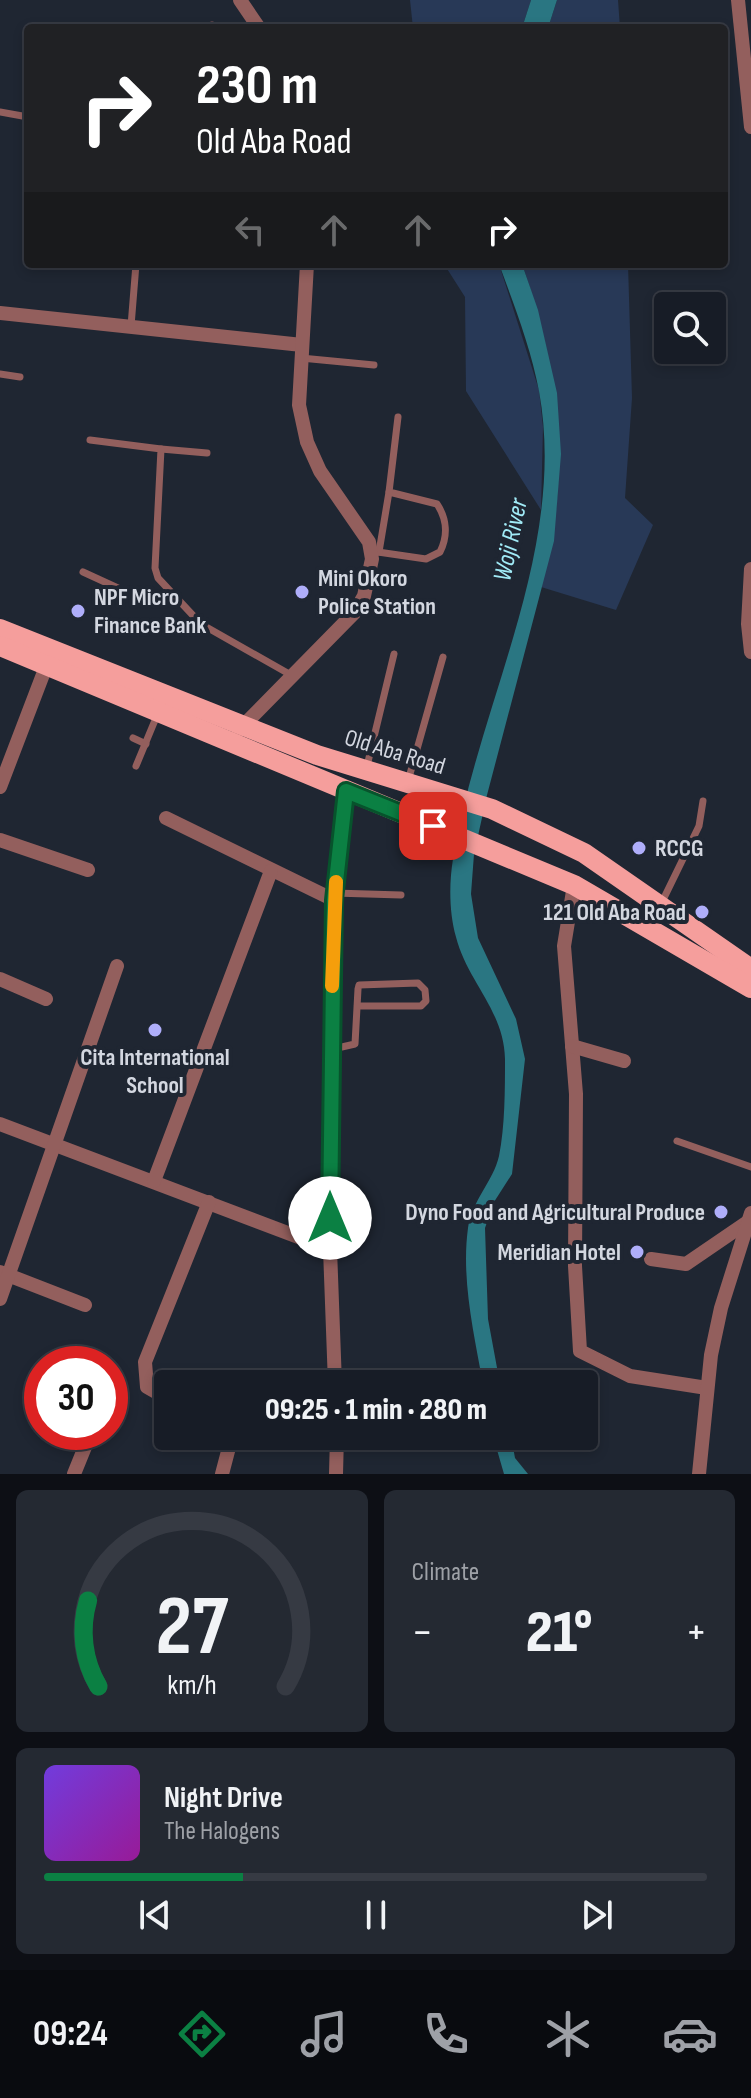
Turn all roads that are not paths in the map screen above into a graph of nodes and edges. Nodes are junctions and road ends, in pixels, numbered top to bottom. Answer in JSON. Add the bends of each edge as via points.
{"nodes":[{"id":1,"x":240,"y":0,"type":"edge"},
{"id":2,"x":738,"y":0,"type":"edge"},
{"id":3,"x":256,"y":24,"type":"edge"},
{"id":4,"x":0,"y":112,"type":"edge"},
{"id":5,"x":24,"y":116,"type":"edge"},
{"id":6,"x":751,"y":127,"type":"edge"},
{"id":7,"x":136,"y":268,"type":"edge"},
{"id":8,"x":307,"y":268,"type":"edge"},
{"id":9,"x":0,"y":313,"type":"edge"},
{"id":10,"x":131,"y":326,"type":"junction"},
{"id":11,"x":302,"y":352,"type":"junction"},
{"id":12,"x":374,"y":365,"type":"dead end"},
{"id":13,"x":0,"y":374,"type":"edge"},
{"id":14,"x":20,"y":377,"type":"dead end"},
{"id":15,"x":398,"y":417,"type":"dead end"},
{"id":16,"x":90,"y":440,"type":"dead end"},
{"id":17,"x":161,"y":449,"type":"junction"},
{"id":18,"x":207,"y":453,"type":"dead end"},
{"id":19,"x":389,"y":492,"type":"junction"},
{"id":20,"x":375,"y":552,"type":"junction"},
{"id":21,"x":751,"y":569,"type":"edge"},
{"id":22,"x":83,"y":572,"type":"dead end"},
{"id":23,"x":173,"y":598,"type":"junction"},
{"id":24,"x":0,"y":629,"type":"edge"},
{"id":25,"x":0,"y":646,"type":"edge"},
{"id":26,"x":751,"y":652,"type":"edge"},
{"id":27,"x":394,"y":654,"type":"dead end"},
{"id":28,"x":443,"y":657,"type":"dead end"},
{"id":29,"x":47,"y":664,"type":"junction"},
{"id":30,"x":293,"y":676,"type":"junction"},
{"id":31,"x":159,"y":711,"type":"junction"},
{"id":32,"x":235,"y":734,"type":"junction"},
{"id":33,"x":133,"y":738,"type":"dead end"},
{"id":34,"x":146,"y":744,"type":"junction"},
{"id":35,"x":136,"y":766,"type":"dead end"},
{"id":36,"x":365,"y":772,"type":"junction"},
{"id":37,"x":407,"y":783,"type":"junction"},
{"id":38,"x":0,"y":787,"type":"edge"},
{"id":39,"x":346,"y":791,"type":"junction"},
{"id":40,"x":703,"y":801,"type":"dead end"},
{"id":41,"x":166,"y":818,"type":"dead end"},
{"id":42,"x":0,"y":840,"type":"edge"},
{"id":43,"x":88,"y":870,"type":"dead end"},
{"id":44,"x":271,"y":871,"type":"junction"},
{"id":45,"x":574,"y":885,"type":"junction"},
{"id":46,"x":401,"y":895,"type":"dead end"},
{"id":47,"x":334,"y":896,"type":"junction"},
{"id":48,"x":659,"y":907,"type":"junction"},
{"id":49,"x":117,"y":966,"type":"dead end"},
{"id":50,"x":750,"y":968,"type":"edge"},
{"id":51,"x":0,"y":979,"type":"edge"},
{"id":52,"x":751,"y":988,"type":"edge"},
{"id":53,"x":46,"y":999,"type":"dead end"},
{"id":54,"x":357,"y":1006,"type":"junction"},
{"id":55,"x":572,"y":1046,"type":"junction"},
{"id":56,"x":332,"y":1049,"type":"junction"},
{"id":57,"x":624,"y":1061,"type":"dead end"},
{"id":58,"x":0,"y":1124,"type":"edge"},
{"id":59,"x":677,"y":1141,"type":"dead end"},
{"id":60,"x":56,"y":1145,"type":"junction"},
{"id":61,"x":751,"y":1167,"type":"edge"},
{"id":62,"x":154,"y":1181,"type":"junction"},
{"id":63,"x":209,"y":1202,"type":"junction"},
{"id":64,"x":750,"y":1217,"type":"edge"},
{"id":65,"x":330,"y":1249,"type":"junction"},
{"id":66,"x":651,"y":1259,"type":"dead end"},
{"id":67,"x":5,"y":1274,"type":"edge"},
{"id":68,"x":0,"y":1299,"type":"edge"},
{"id":69,"x":85,"y":1305,"type":"dead end"},
{"id":70,"x":334,"y":1370,"type":"edge"},
{"id":71,"x":707,"y":1388,"type":"junction"},
{"id":72,"x":154,"y":1391,"type":"edge"},
{"id":73,"x":84,"y":1450,"type":"edge"},
{"id":74,"x":228,"y":1450,"type":"edge"},
{"id":75,"x":337,"y":1450,"type":"edge"},
{"id":76,"x":74,"y":1474,"type":"edge"},
{"id":77,"x":222,"y":1474,"type":"edge"},
{"id":78,"x":336,"y":1474,"type":"edge"},
{"id":79,"x":699,"y":1474,"type":"edge"}],
"edges":[{"from":1,"to":3,"type":"street"},
{"from":2,"to":6,"type":"street"},
{"from":4,"to":5,"type":"lane"},
{"from":7,"to":10,"type":"lane"},
{"from":8,"to":11,"type":"street"},
{"from":9,"to":10,"type":"street"},
{"from":10,"to":11,"type":"street"},
{"from":11,"to":12,"type":"lane"},
{"from":11,"to":20,"type":"street","via":[[299,405],[307,442],[320,471]]},
{"from":13,"to":14,"type":"lane"},
{"from":15,"to":19,"type":"lane"},
{"from":16,"to":17,"type":"lane"},
{"from":17,"to":18,"type":"lane"},
{"from":17,"to":23,"type":"lane","via":[[155,568]]},
{"from":19,"to":20,"type":"lane"},
{"from":19,"to":20,"type":"lane","via":[[437,504],[445,522],[444,543],[440,552],[426,559]]},
{"from":20,"to":30,"type":"street","via":[[355,612]]},
{"from":21,"to":26,"type":"street"},
{"from":22,"to":23,"type":"lane","via":[[144,600]]},
{"from":23,"to":30,"type":"lane","via":[[201,624]]},
{"from":24,"to":32,"type":"main road","name":"Old Aba Road","via":[[59,650]]},
{"from":25,"to":29,"type":"main road","name":"Old Aba Road"},
{"from":27,"to":36,"type":"lane"},
{"from":28,"to":37,"type":"lane"},
{"from":29,"to":31,"type":"main road","name":"Old Aba Road"},
{"from":29,"to":38,"type":"street"},
{"from":30,"to":32,"type":"street"},
{"from":31,"to":32,"type":"main road","name":"Old Aba Road"},
{"from":31,"to":34,"type":"lane"},
{"from":32,"to":36,"type":"main road","name":"Old Aba Road"},
{"from":32,"to":39,"type":"main road","name":"Old Aba Road"},
{"from":33,"to":34,"type":"lane"},
{"from":34,"to":35,"type":"lane"},
{"from":36,"to":37,"type":"main road","name":"Old Aba Road"},
{"from":37,"to":48,"type":"main road","name":"Old Aba Road","via":[[492,809],[584,853]]},
{"from":39,"to":45,"type":"main road","name":"Old Aba Road"},
{"from":39,"to":47,"type":"street"},
{"from":40,"to":48,"type":"lane","via":[[699,826]]},
{"from":41,"to":44,"type":"street"},
{"from":42,"to":43,"type":"street"},
{"from":44,"to":47,"type":"street"},
{"from":44,"to":62,"type":"street"},
{"from":45,"to":52,"type":"main road","name":"Old Aba Road"},
{"from":45,"to":55,"type":"street","via":[[564,946]]},
{"from":46,"to":47,"type":"lane"},
{"from":47,"to":56,"type":"street"},
{"from":48,"to":50,"type":"main road","name":"Old Aba Road"},
{"from":49,"to":60,"type":"street"},
{"from":51,"to":53,"type":"street"},
{"from":54,"to":54,"type":"lane","via":[[363,982],[418,983],[425,990],[421,1006]]},
{"from":54,"to":56,"type":"lane","via":[[355,1044]]},
{"from":55,"to":57,"type":"street"},
{"from":55,"to":71,"type":"street","via":[[580,1351],[630,1376]]},
{"from":56,"to":65,"type":"street"},
{"from":58,"to":60,"type":"street"},
{"from":59,"to":61,"type":"lane"},
{"from":60,"to":62,"type":"street"},
{"from":60,"to":67,"type":"street"},
{"from":62,"to":63,"type":"street"},
{"from":63,"to":65,"type":"street"},
{"from":63,"to":72,"type":"street","via":[[145,1362],[147,1387]]},
{"from":64,"to":66,"type":"street","via":[[686,1264]]},
{"from":64,"to":71,"type":"street","via":[[721,1308]]},
{"from":65,"to":70,"type":"street"},
{"from":67,"to":68,"type":"street"},
{"from":67,"to":69,"type":"street"},
{"from":71,"to":79,"type":"street"},
{"from":73,"to":76,"type":"street"},
{"from":74,"to":77,"type":"street"},
{"from":75,"to":78,"type":"street"}]}
